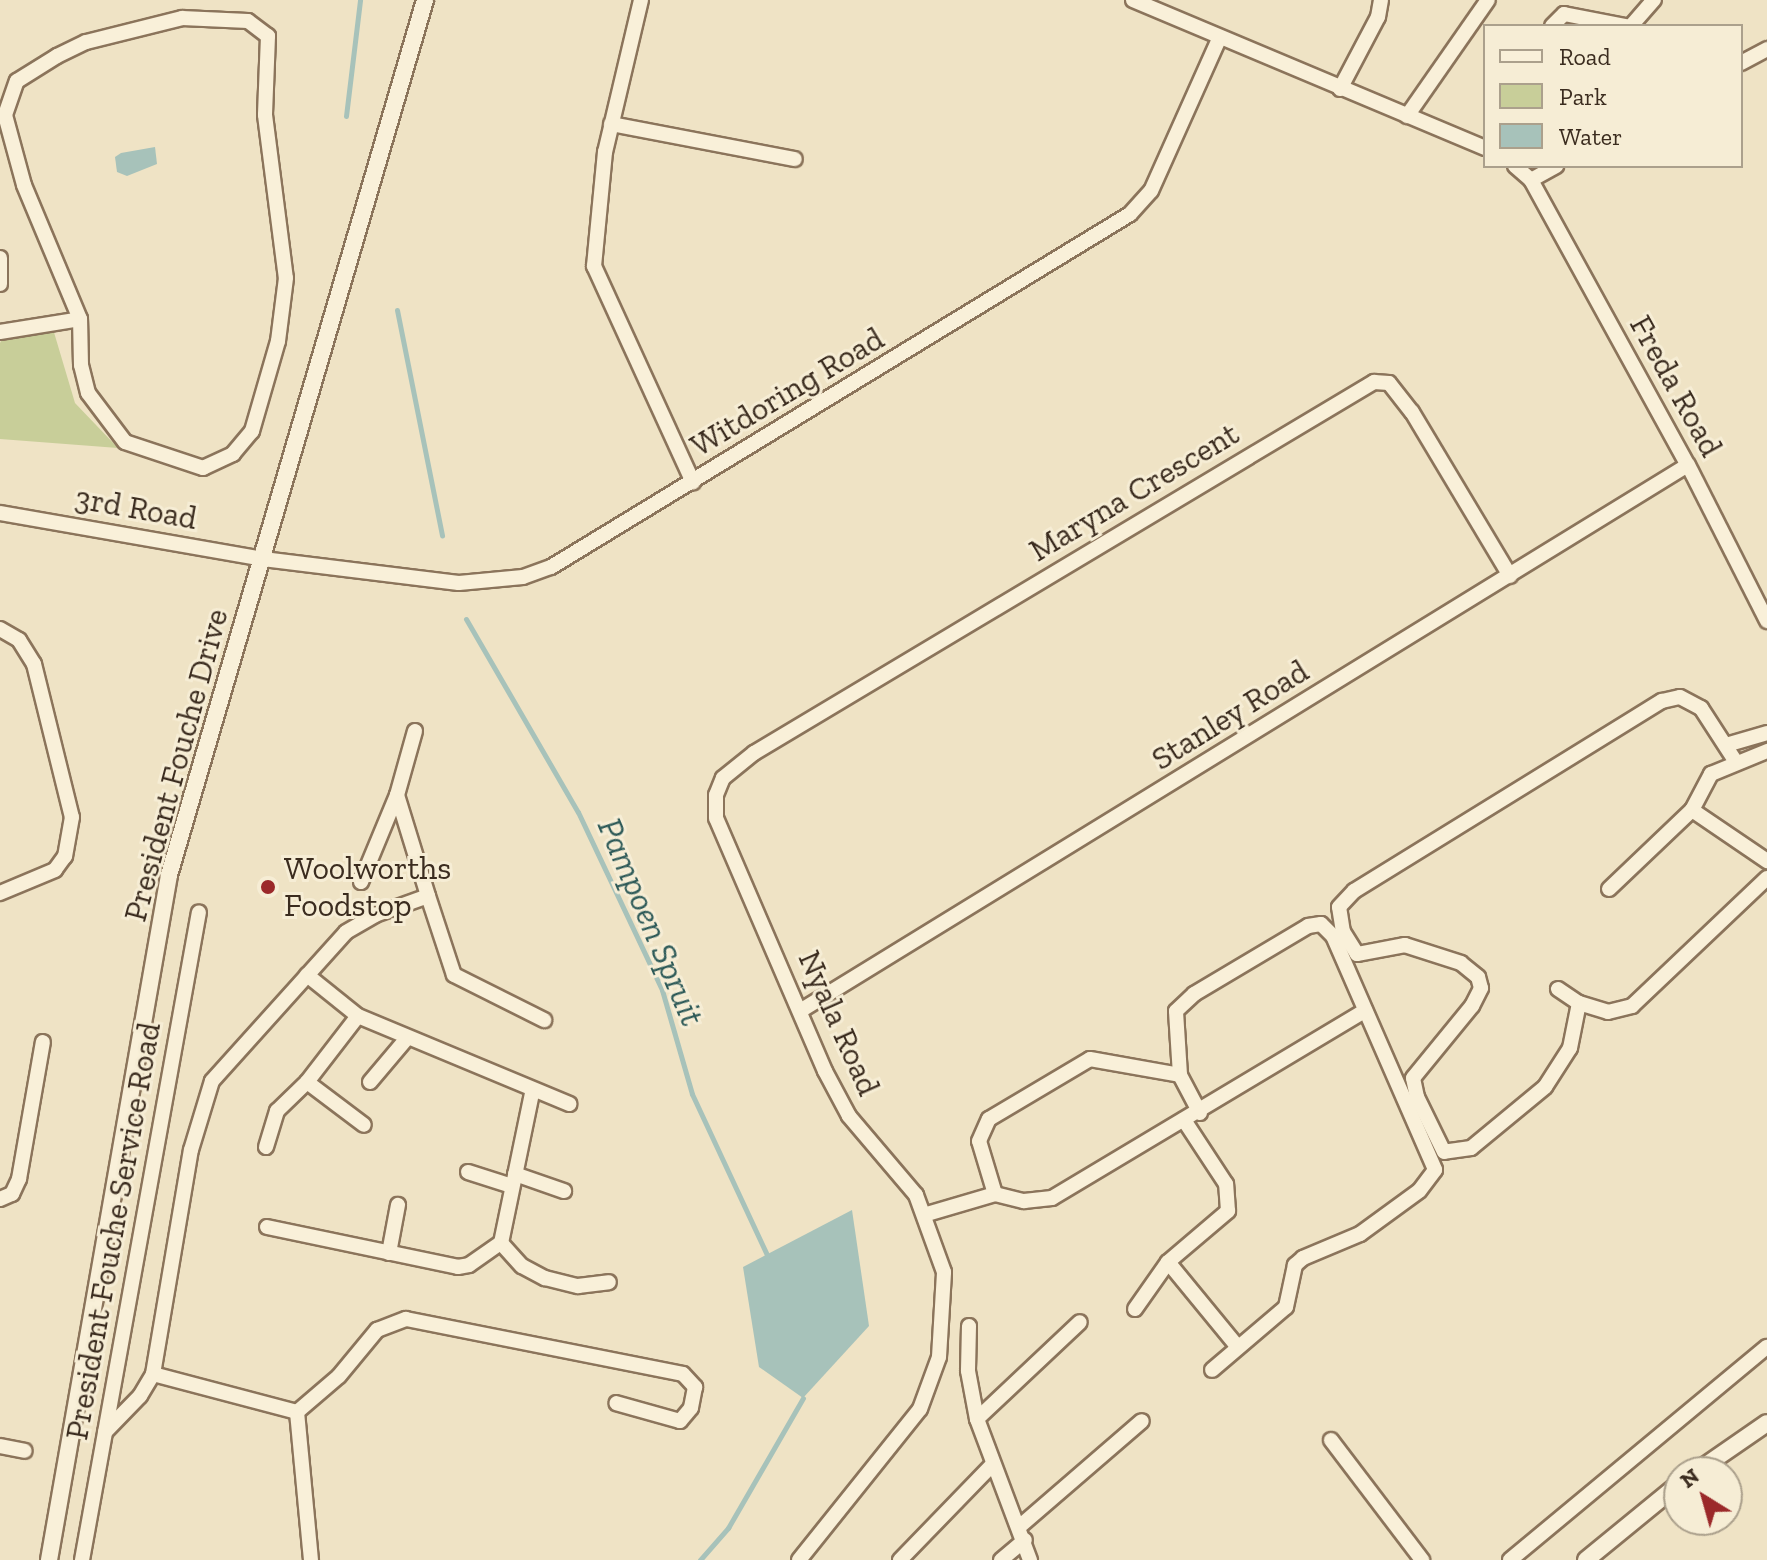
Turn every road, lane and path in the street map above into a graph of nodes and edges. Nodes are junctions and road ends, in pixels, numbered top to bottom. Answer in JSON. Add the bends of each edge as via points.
{"nodes":[{"id":1,"x":425,"y":0,"type":"edge"},
{"id":2,"x":641,"y":0,"type":"edge"},
{"id":3,"x":1133,"y":0,"type":"edge"},
{"id":4,"x":1381,"y":0,"type":"edge"},
{"id":5,"x":1488,"y":0,"type":"edge"},
{"id":6,"x":1654,"y":0,"type":"edge"},
{"id":7,"x":1554,"y":24,"type":"edge"},
{"id":8,"x":1617,"y":24,"type":"edge"},
{"id":9,"x":1630,"y":24,"type":"edge"},
{"id":10,"x":1219,"y":39,"type":"junction"},
{"id":11,"x":1767,"y":49,"type":"edge"},
{"id":12,"x":1743,"y":62,"type":"edge"},
{"id":13,"x":1340,"y":89,"type":"junction"},
{"id":14,"x":1407,"y":116,"type":"junction"},
{"id":15,"x":611,"y":124,"type":"junction"},
{"id":16,"x":1483,"y":147,"type":"edge"},
{"id":17,"x":795,"y":159,"type":"dead end"},
{"id":18,"x":1517,"y":168,"type":"edge"},
{"id":19,"x":1552,"y":168,"type":"edge"},
{"id":20,"x":1531,"y":180,"type":"junction"},
{"id":21,"x":0,"y":258,"type":"edge"},
{"id":22,"x":0,"y":284,"type":"edge"},
{"id":23,"x":80,"y":319,"type":"junction"},
{"id":24,"x":0,"y":332,"type":"edge"},
{"id":25,"x":1688,"y":465,"type":"junction"},
{"id":26,"x":693,"y":482,"type":"junction"},
{"id":27,"x":0,"y":513,"type":"edge"},
{"id":28,"x":263,"y":559,"type":"junction"},
{"id":29,"x":1510,"y":576,"type":"junction"},
{"id":30,"x":1767,"y":621,"type":"edge"},
{"id":31,"x":0,"y":629,"type":"edge"},
{"id":32,"x":415,"y":731,"type":"dead end"},
{"id":33,"x":1767,"y":733,"type":"edge"},
{"id":34,"x":1726,"y":745,"type":"junction"},
{"id":35,"x":1767,"y":751,"type":"edge"},
{"id":36,"x":1736,"y":762,"type":"junction"},
{"id":37,"x":720,"y":783,"type":"joint"},
{"id":38,"x":397,"y":795,"type":"junction"},
{"id":39,"x":1692,"y":810,"type":"junction"},
{"id":40,"x":1767,"y":861,"type":"edge"},
{"id":41,"x":1767,"y":878,"type":"edge"},
{"id":42,"x":361,"y":882,"type":"dead end"},
{"id":43,"x":1609,"y":889,"type":"dead end"},
{"id":44,"x":0,"y":893,"type":"edge"},
{"id":45,"x":428,"y":896,"type":"junction"},
{"id":46,"x":199,"y":912,"type":"dead end"},
{"id":47,"x":307,"y":975,"type":"junction"},
{"id":48,"x":1558,"y":989,"type":"dead end"},
{"id":49,"x":1579,"y":1003,"type":"junction"},
{"id":50,"x":800,"y":1011,"type":"junction"},
{"id":51,"x":1365,"y":1011,"type":"junction"},
{"id":52,"x":358,"y":1016,"type":"junction"},
{"id":53,"x":544,"y":1020,"type":"dead end"},
{"id":54,"x":407,"y":1038,"type":"junction"},
{"id":55,"x":43,"y":1042,"type":"dead end"},
{"id":56,"x":1180,"y":1075,"type":"junction"},
{"id":57,"x":307,"y":1082,"type":"junction"},
{"id":58,"x":370,"y":1082,"type":"dead end"},
{"id":59,"x":532,"y":1093,"type":"junction"},
{"id":60,"x":569,"y":1104,"type":"dead end"},
{"id":61,"x":1200,"y":1113,"type":"junction"},
{"id":62,"x":1184,"y":1120,"type":"junction"},
{"id":63,"x":364,"y":1125,"type":"dead end"},
{"id":64,"x":266,"y":1147,"type":"dead end"},
{"id":65,"x":468,"y":1172,"type":"dead end"},
{"id":66,"x":514,"y":1180,"type":"junction"},
{"id":67,"x":564,"y":1191,"type":"dead end"},
{"id":68,"x":995,"y":1194,"type":"junction"},
{"id":69,"x":0,"y":1199,"type":"edge"},
{"id":70,"x":398,"y":1205,"type":"dead end"},
{"id":71,"x":927,"y":1214,"type":"junction"},
{"id":72,"x":267,"y":1227,"type":"dead end"},
{"id":73,"x":501,"y":1243,"type":"junction"},
{"id":74,"x":389,"y":1253,"type":"junction"},
{"id":75,"x":1168,"y":1262,"type":"junction"},
{"id":76,"x":609,"y":1282,"type":"dead end"},
{"id":77,"x":1135,"y":1309,"type":"dead end"},
{"id":78,"x":1080,"y":1322,"type":"dead end"},
{"id":79,"x":969,"y":1326,"type":"dead end"},
{"id":80,"x":1237,"y":1346,"type":"junction"},
{"id":81,"x":1767,"y":1347,"type":"edge"},
{"id":82,"x":1212,"y":1370,"type":"dead end"},
{"id":83,"x":153,"y":1374,"type":"junction"},
{"id":84,"x":616,"y":1403,"type":"dead end"},
{"id":85,"x":297,"y":1412,"type":"junction"},
{"id":86,"x":977,"y":1419,"type":"junction"},
{"id":87,"x":1142,"y":1421,"type":"dead end"},
{"id":88,"x":1767,"y":1423,"type":"edge"},
{"id":89,"x":105,"y":1432,"type":"junction"},
{"id":90,"x":1331,"y":1440,"type":"dead end"},
{"id":91,"x":0,"y":1446,"type":"edge"},
{"id":92,"x":25,"y":1451,"type":"dead end"},
{"id":93,"x":1719,"y":1456,"type":"edge"},
{"id":94,"x":991,"y":1466,"type":"junction"},
{"id":95,"x":1663,"y":1497,"type":"edge"},
{"id":96,"x":1022,"y":1533,"type":"junction"},
{"id":97,"x":49,"y":1560,"type":"edge"},
{"id":98,"x":82,"y":1560,"type":"edge"},
{"id":99,"x":311,"y":1560,"type":"edge"},
{"id":100,"x":799,"y":1560,"type":"edge"},
{"id":101,"x":900,"y":1560,"type":"edge"},
{"id":102,"x":1001,"y":1560,"type":"edge"},
{"id":103,"x":1030,"y":1560,"type":"edge"},
{"id":104,"x":1422,"y":1560,"type":"edge"},
{"id":105,"x":1510,"y":1560,"type":"edge"},
{"id":106,"x":1586,"y":1560,"type":"edge"}],
"edges":[{"from":1,"to":28,"type":"street","name":"President Fouche Drive"},
{"from":2,"to":15,"type":"street"},
{"from":3,"to":10,"type":"street"},
{"from":4,"to":13,"type":"street","via":[[1378,17]]},
{"from":5,"to":14,"type":"street"},
{"from":6,"to":9,"type":"street"},
{"from":7,"to":8,"type":"street","via":[[1564,14]]},
{"from":10,"to":13,"type":"street"},
{"from":10,"to":26,"type":"street","name":"Witdoring Road","via":[[1151,191],[1130,214]]},
{"from":11,"to":12,"type":"street"},
{"from":13,"to":14,"type":"street"},
{"from":14,"to":16,"type":"street"},
{"from":15,"to":17,"type":"street"},
{"from":15,"to":26,"type":"street","via":[[592,242],[594,266]]},
{"from":18,"to":20,"type":"street","name":"Freda Road"},
{"from":19,"to":20,"type":"street"},
{"from":20,"to":25,"type":"street","name":"Freda Road"},
{"from":21,"to":22,"type":"street"},
{"from":23,"to":23,"type":"street","via":[[88,393],[125,442],[203,468],[233,454],[252,431],[278,341],[286,278],[265,115],[270,48],[258,24],[182,18],[86,42],[17,81],[5,115],[24,185]]},
{"from":23,"to":24,"type":"street"},
{"from":25,"to":29,"type":"street","name":"Stanley Road"},
{"from":25,"to":30,"type":"street","name":"Freda Road"},
{"from":26,"to":28,"type":"street","name":"Witdoring Road","via":[[609,536],[523,577],[459,583]]},
{"from":27,"to":28,"type":"street","name":"3rd Road"},
{"from":28,"to":97,"type":"street","name":"President Fouche Drive","via":[[162,904]]},
{"from":29,"to":37,"type":"street","name":"Maryna Crescent","via":[[1412,412],[1389,383],[1374,382],[754,753]]},
{"from":29,"to":50,"type":"street","name":"Stanley Road"},
{"from":31,"to":44,"type":"street","via":[[19,640],[34,664],[72,817],[65,856],[55,870]]},
{"from":32,"to":38,"type":"street"},
{"from":33,"to":34,"type":"street"},
{"from":34,"to":36,"type":"street"},
{"from":34,"to":49,"type":"street","via":[[1690,700],[1662,701],[1354,891],[1339,907],[1343,932],[1357,954],[1405,945],[1461,963],[1478,977],[1481,988],[1472,1006],[1413,1078],[1444,1152],[1471,1148],[1545,1087],[1570,1048]]},
{"from":35,"to":36,"type":"street"},
{"from":36,"to":39,"type":"street","via":[[1711,774]]},
{"from":37,"to":50,"type":"street","name":"Nyala Road","via":[[716,818]]},
{"from":38,"to":42,"type":"street"},
{"from":38,"to":45,"type":"street"},
{"from":39,"to":40,"type":"street"},
{"from":39,"to":43,"type":"street"},
{"from":41,"to":49,"type":"street","via":[[1632,1006],[1608,1012]]},
{"from":45,"to":47,"type":"street","via":[[357,925]]},
{"from":45,"to":53,"type":"street","via":[[454,975]]},
{"from":46,"to":89,"type":"street","name":"President Fouche Service Road"},
{"from":47,"to":52,"type":"street"},
{"from":47,"to":83,"type":"street","via":[[223,1064],[203,1101]]},
{"from":48,"to":49,"type":"street"},
{"from":50,"to":71,"type":"street","name":"Nyala Road","via":[[842,1105]]},
{"from":51,"to":56,"type":"street","via":[[1333,936],[1317,923],[1181,1004],[1174,1023]]},
{"from":51,"to":61,"type":"street"},
{"from":51,"to":80,"type":"street","via":[[1435,1170],[1419,1191],[1360,1234],[1295,1265],[1286,1307]]},
{"from":52,"to":54,"type":"street"},
{"from":52,"to":57,"type":"street"},
{"from":54,"to":58,"type":"street"},
{"from":54,"to":59,"type":"street"},
{"from":55,"to":69,"type":"street","via":[[16,1188]]},
{"from":56,"to":61,"type":"street"},
{"from":56,"to":68,"type":"street","via":[[1090,1059],[989,1119],[979,1141]]},
{"from":57,"to":63,"type":"street"},
{"from":57,"to":64,"type":"street","via":[[277,1111]]},
{"from":59,"to":60,"type":"street"},
{"from":59,"to":66,"type":"street"},
{"from":61,"to":62,"type":"street"},
{"from":62,"to":68,"type":"street","via":[[1052,1198],[1024,1201]]},
{"from":62,"to":75,"type":"street","via":[[1231,1199],[1221,1218]]},
{"from":65,"to":66,"type":"street"},
{"from":66,"to":67,"type":"street"},
{"from":66,"to":73,"type":"street"},
{"from":68,"to":71,"type":"street"},
{"from":70,"to":74,"type":"street"},
{"from":71,"to":100,"type":"street","name":"Nyala Road","via":[[945,1295],[930,1389],[909,1425]]},
{"from":72,"to":74,"type":"street"},
{"from":73,"to":74,"type":"street","via":[[458,1267]]},
{"from":73,"to":76,"type":"street","via":[[522,1266],[545,1278],[578,1286]]},
{"from":75,"to":77,"type":"street"},
{"from":75,"to":80,"type":"street"},
{"from":78,"to":86,"type":"street"},
{"from":79,"to":86,"type":"street","via":[[968,1371]]},
{"from":80,"to":82,"type":"street"},
{"from":81,"to":105,"type":"street"},
{"from":83,"to":85,"type":"street"},
{"from":83,"to":89,"type":"street","via":[[140,1396]]},
{"from":84,"to":85,"type":"street","via":[[680,1421],[691,1408],[695,1387],[683,1374],[395,1319],[377,1330],[339,1376]]},
{"from":85,"to":99,"type":"street"},
{"from":86,"to":94,"type":"street"},
{"from":87,"to":96,"type":"street"},
{"from":88,"to":93,"type":"street"},
{"from":89,"to":98,"type":"street","name":"President Fouche Service Road"},
{"from":90,"to":104,"type":"street"},
{"from":91,"to":92,"type":"street"},
{"from":94,"to":96,"type":"street"},
{"from":94,"to":101,"type":"street"},
{"from":95,"to":106,"type":"street"},
{"from":96,"to":102,"type":"street"},
{"from":96,"to":103,"type":"street"}]}
